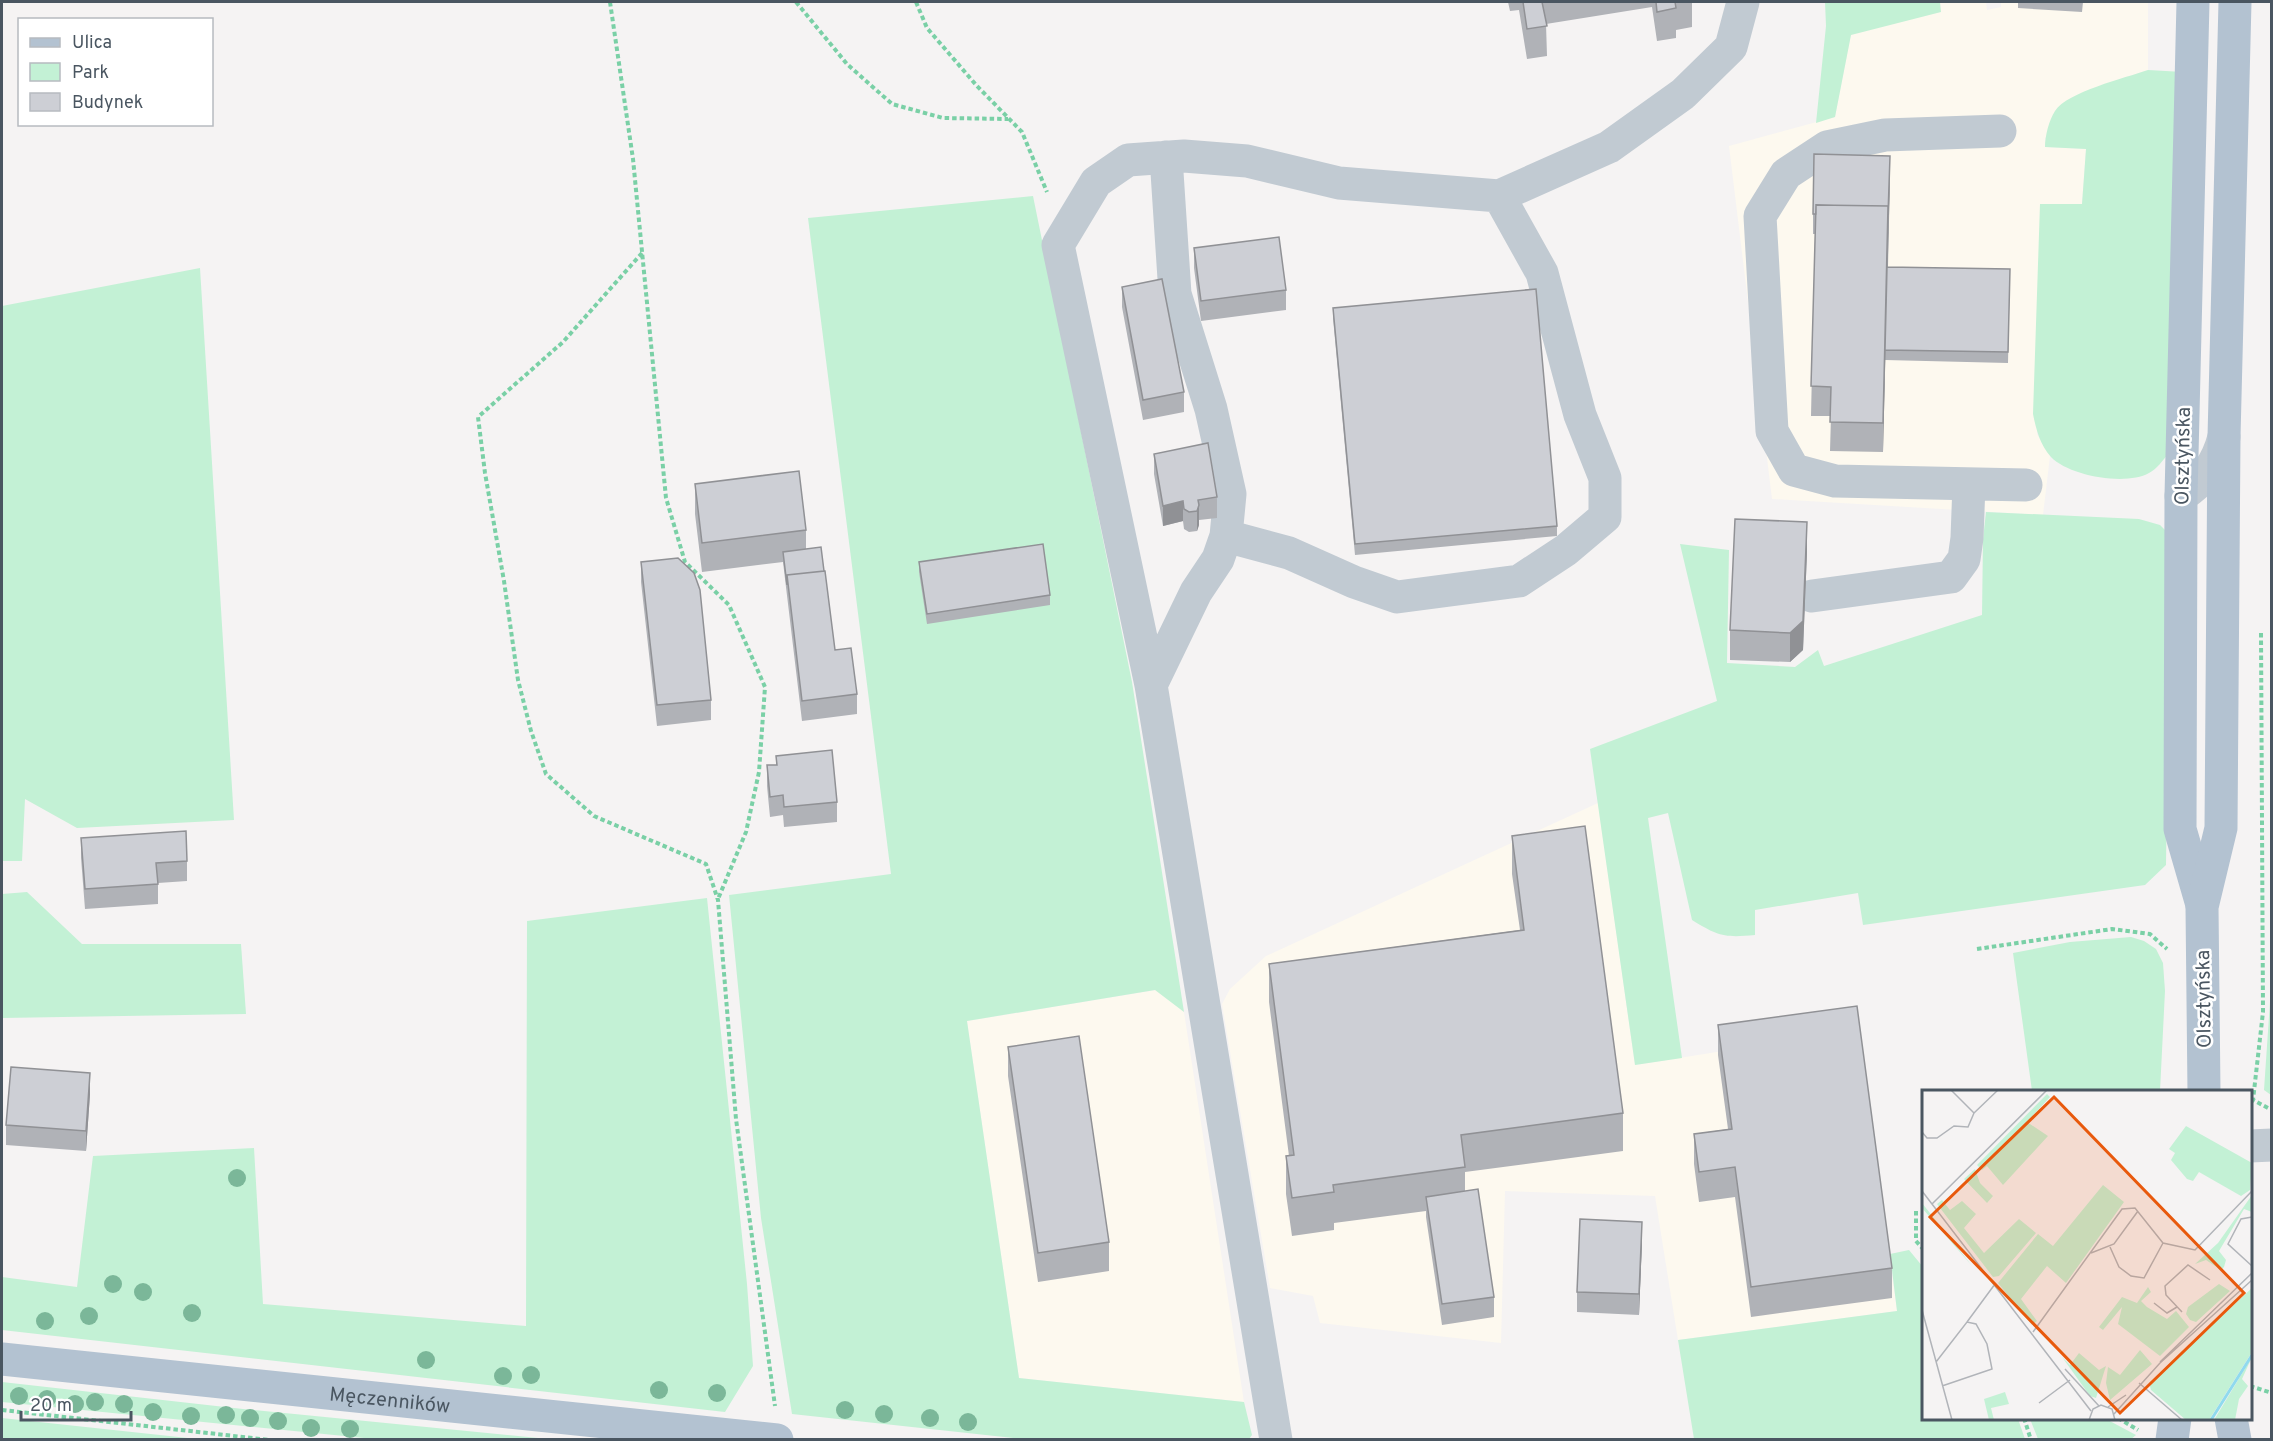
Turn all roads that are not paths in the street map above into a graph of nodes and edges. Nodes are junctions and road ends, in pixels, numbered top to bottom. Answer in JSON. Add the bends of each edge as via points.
{"nodes":[{"id":1,"x":1743,"y":2,"type":"edge"},
{"id":2,"x":2193,"y":2,"type":"edge"},
{"id":3,"x":2235,"y":2,"type":"edge"},
{"id":4,"x":2000,"y":131,"type":"dead end"},
{"id":5,"x":1166,"y":157,"type":"junction"},
{"id":6,"x":1499,"y":196,"type":"junction"},
{"id":7,"x":2224,"y":437,"type":"junction"},
{"id":8,"x":1969,"y":484,"type":"junction"},
{"id":9,"x":2026,"y":485,"type":"dead end"},
{"id":10,"x":2181,"y":496,"type":"junction"},
{"id":11,"x":1226,"y":536,"type":"junction"},
{"id":12,"x":1812,"y":596,"type":"dead end"},
{"id":13,"x":1151,"y":685,"type":"junction"},
{"id":14,"x":2202,"y":907,"type":"junction"},
{"id":15,"x":2204,"y":1090,"type":"edge"},
{"id":16,"x":2271,"y":1145,"type":"edge"},
{"id":17,"x":2252,"y":1146,"type":"edge"},
{"id":18,"x":2,"y":1359,"type":"edge"},
{"id":19,"x":2174,"y":1420,"type":"edge"},
{"id":20,"x":2231,"y":1420,"type":"edge"},
{"id":21,"x":777,"y":1428,"type":"edge"},
{"id":22,"x":2159,"y":1437,"type":"edge"},
{"id":23,"x":1276,"y":1440,"type":"edge"},
{"id":24,"x":2235,"y":1440,"type":"edge"}],
"edges":[{"from":1,"to":6,"type":"lane","via":[[1731,47],[1683,94],[1609,147]]},
{"from":2,"to":10,"type":"main road","name":"Olsztyńska"},
{"from":3,"to":7,"type":"main road","name":"Olsztyńska"},
{"from":4,"to":8,"type":"lane","via":[[1885,135],[1827,147],[1786,174],[1760,216],[1772,431],[1794,470],[1835,481]]},
{"from":5,"to":6,"type":"lane","via":[[1247,161],[1339,183]]},
{"from":5,"to":11,"type":"lane","via":[[1176,294],[1211,409],[1230,494]]},
{"from":5,"to":13,"type":"lane","via":[[1128,160],[1096,182],[1058,245]]},
{"from":6,"to":11,"type":"lane","via":[[1542,273],[1580,415],[1605,478],[1605,517],[1566,550],[1519,580],[1397,597],[1289,553]]},
{"from":7,"to":10,"type":"lane","via":[[2213,467]]},
{"from":7,"to":14,"type":"main road","name":"Olsztyńska","via":[[2221,828]]},
{"from":8,"to":9,"type":"lane"},
{"from":8,"to":12,"type":"lane","via":[[1964,559],[1951,577]]},
{"from":10,"to":14,"type":"main road","name":"Olsztyńska","via":[[2180,829]]},
{"from":11,"to":13,"type":"lane","via":[[1218,559],[1196,592]]},
{"from":13,"to":23,"type":"lane"},
{"from":14,"to":15,"type":"main road","name":"Olsztyńska"},
{"from":16,"to":17,"type":"lane"},
{"from":18,"to":21,"type":"main road","name":"Męczenników"},
{"from":19,"to":22,"type":"main road"},
{"from":20,"to":24,"type":"main road"}]}
